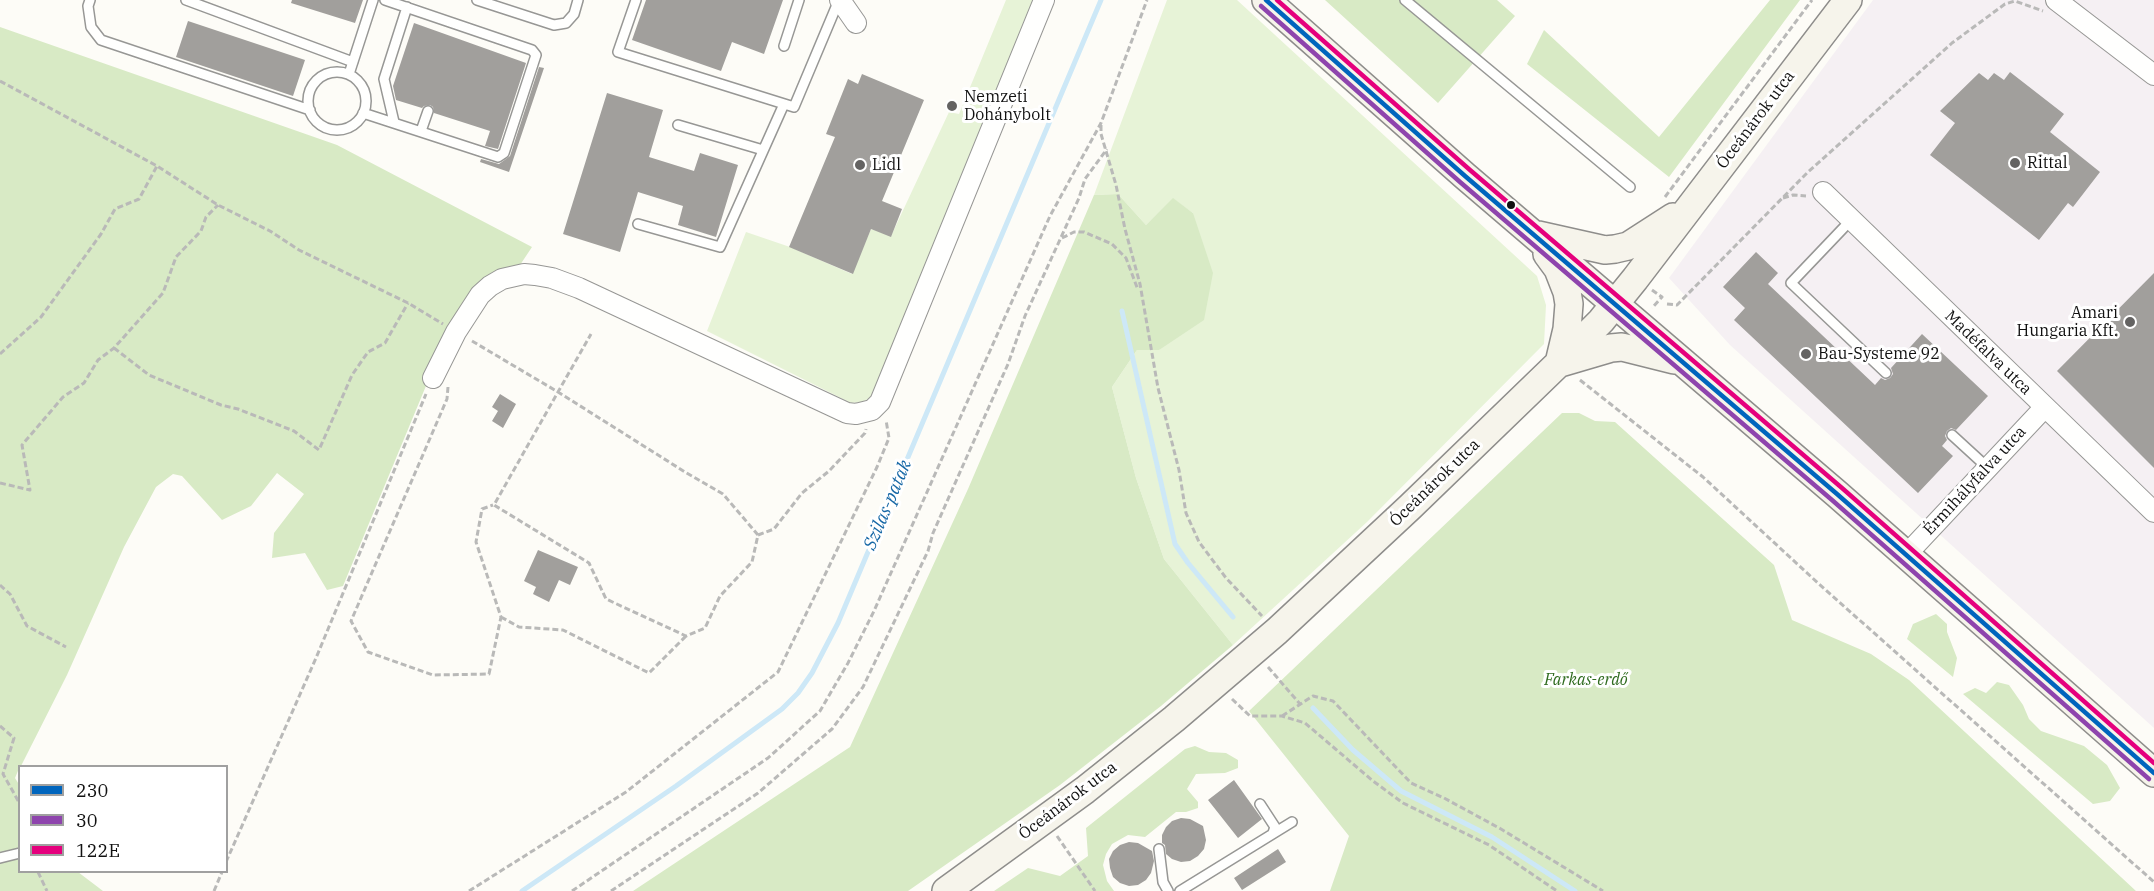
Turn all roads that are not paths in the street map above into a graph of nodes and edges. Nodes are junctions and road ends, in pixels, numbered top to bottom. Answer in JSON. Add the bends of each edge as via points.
{"nodes":[{"id":1,"x":90,"y":0,"type":"edge"},
{"id":2,"x":186,"y":0,"type":"edge"},
{"id":3,"x":373,"y":0,"type":"edge"},
{"id":4,"x":385,"y":0,"type":"edge"},
{"id":5,"x":477,"y":0,"type":"edge"},
{"id":6,"x":578,"y":0,"type":"edge"},
{"id":7,"x":636,"y":0,"type":"edge"},
{"id":8,"x":799,"y":0,"type":"edge"},
{"id":9,"x":839,"y":0,"type":"edge"},
{"id":10,"x":1044,"y":0,"type":"edge"},
{"id":11,"x":1266,"y":0,"type":"edge"},
{"id":12,"x":1405,"y":0,"type":"edge"},
{"id":13,"x":1848,"y":0,"type":"edge"},
{"id":14,"x":2053,"y":3,"type":"edge"},
{"id":15,"x":408,"y":7,"type":"junction"},
{"id":16,"x":856,"y":22,"type":"dead end"},
{"id":17,"x":784,"y":46,"type":"dead end"},
{"id":18,"x":353,"y":62,"type":"junction"},
{"id":19,"x":349,"y":74,"type":"junction"},
{"id":20,"x":2154,"y":75,"type":"edge"},
{"id":21,"x":784,"y":104,"type":"junction"},
{"id":22,"x":310,"y":110,"type":"junction"},
{"id":23,"x":428,"y":111,"type":"dead end"},
{"id":24,"x":363,"y":113,"type":"junction"},
{"id":25,"x":394,"y":122,"type":"junction"},
{"id":26,"x":678,"y":125,"type":"dead end"},
{"id":27,"x":421,"y":131,"type":"junction"},
{"id":28,"x":763,"y":150,"type":"junction"},
{"id":29,"x":1630,"y":187,"type":"dead end"},
{"id":30,"x":1823,"y":192,"type":"road end"},
{"id":31,"x":1691,"y":205,"type":"junction"},
{"id":32,"x":1851,"y":220,"type":"junction"},
{"id":33,"x":638,"y":224,"type":"dead end"},
{"id":34,"x":1534,"y":234,"type":"junction"},
{"id":35,"x":1615,"y":304,"type":"junction"},
{"id":36,"x":1559,"y":363,"type":"junction"},
{"id":37,"x":1695,"y":373,"type":"junction"},
{"id":38,"x":1886,"y":373,"type":"dead end"},
{"id":39,"x":441,"y":377,"type":"road end"},
{"id":40,"x":2044,"y":408,"type":"junction"},
{"id":41,"x":1952,"y":435,"type":"dead end"},
{"id":42,"x":1988,"y":468,"type":"junction"},
{"id":43,"x":2154,"y":512,"type":"edge"},
{"id":44,"x":1906,"y":555,"type":"junction"},
{"id":45,"x":2154,"y":773,"type":"edge"},
{"id":46,"x":1260,"y":804,"type":"dead end"},
{"id":47,"x":1292,"y":822,"type":"dead end"},
{"id":48,"x":1273,"y":833,"type":"junction"},
{"id":49,"x":1159,"y":849,"type":"dead end"},
{"id":50,"x":18,"y":853,"type":"edge"},
{"id":51,"x":0,"y":858,"type":"edge"},
{"id":52,"x":946,"y":891,"type":"edge"},
{"id":53,"x":1168,"y":891,"type":"edge"},
{"id":54,"x":1180,"y":891,"type":"edge"}],
"edges":[{"from":1,"to":22,"type":"lane","via":[[91,27],[101,40]]},
{"from":2,"to":18,"type":"lane"},
{"from":3,"to":18,"type":"lane"},
{"from":4,"to":15,"type":"lane"},
{"from":5,"to":6,"type":"lane","via":[[554,25],[566,23]]},
{"from":7,"to":21,"type":"lane","via":[[618,52]]},
{"from":8,"to":17,"type":"lane"},
{"from":9,"to":16,"type":"street"},
{"from":9,"to":21,"type":"lane","via":[[794,107]]},
{"from":10,"to":39,"type":"street","via":[[876,406],[848,413],[579,288],[525,274],[490,286],[471,307],[456,332]]},
{"from":11,"to":34,"type":"main road"},
{"from":12,"to":29,"type":"lane"},
{"from":13,"to":31,"type":"main road","name":"Óceánárok utca"},
{"from":14,"to":20,"type":"street"},
{"from":15,"to":25,"type":"lane","via":[[384,79]]},
{"from":15,"to":27,"type":"lane","via":[[532,50],[536,55],[504,153],[498,157]]},
{"from":18,"to":19,"type":"lane"},
{"from":19,"to":22,"type":"lane","via":[[330,73],[314,83],[308,101]]},
{"from":19,"to":24,"type":"lane","via":[[362,87]]},
{"from":21,"to":28,"type":"lane"},
{"from":22,"to":24,"type":"lane","via":[[314,119],[331,129],[350,126]]},
{"from":23,"to":27,"type":"lane"},
{"from":24,"to":25,"type":"lane"},
{"from":25,"to":27,"type":"lane"},
{"from":26,"to":28,"type":"lane"},
{"from":28,"to":33,"type":"lane","via":[[720,247]]},
{"from":30,"to":32,"type":"street","name":"Madéfalva utca"},
{"from":31,"to":34,"type":"main road","via":[[1628,246],[1615,249]]},
{"from":31,"to":35,"type":"main road","name":"Óceánárok utca"},
{"from":32,"to":38,"type":"lane","via":[[1791,283]]},
{"from":32,"to":40,"type":"street","name":"Madéfalva utca"},
{"from":34,"to":35,"type":"main road"},
{"from":34,"to":36,"type":"main road","via":[[1558,269],[1567,291],[1569,308]]},
{"from":35,"to":36,"type":"main road","name":"Óceánárok utca"},
{"from":35,"to":37,"type":"main road"},
{"from":36,"to":37,"type":"main road","via":[[1622,347],[1673,359]]},
{"from":36,"to":52,"type":"main road","name":"Óceánárok utca","via":[[1277,632],[1174,719]]},
{"from":37,"to":44,"type":"main road"},
{"from":40,"to":42,"type":"street","name":"Érmihályfalva utca"},
{"from":40,"to":43,"type":"street","name":"Madéfalva utca"},
{"from":41,"to":42,"type":"lane"},
{"from":42,"to":44,"type":"street","name":"Érmihályfalva utca"},
{"from":44,"to":45,"type":"main road"},
{"from":46,"to":48,"type":"lane","via":[[1275,827]]},
{"from":47,"to":48,"type":"lane"},
{"from":48,"to":54,"type":"lane"},
{"from":49,"to":53,"type":"lane","via":[[1163,882]]},
{"from":50,"to":51,"type":"lane"}]}
